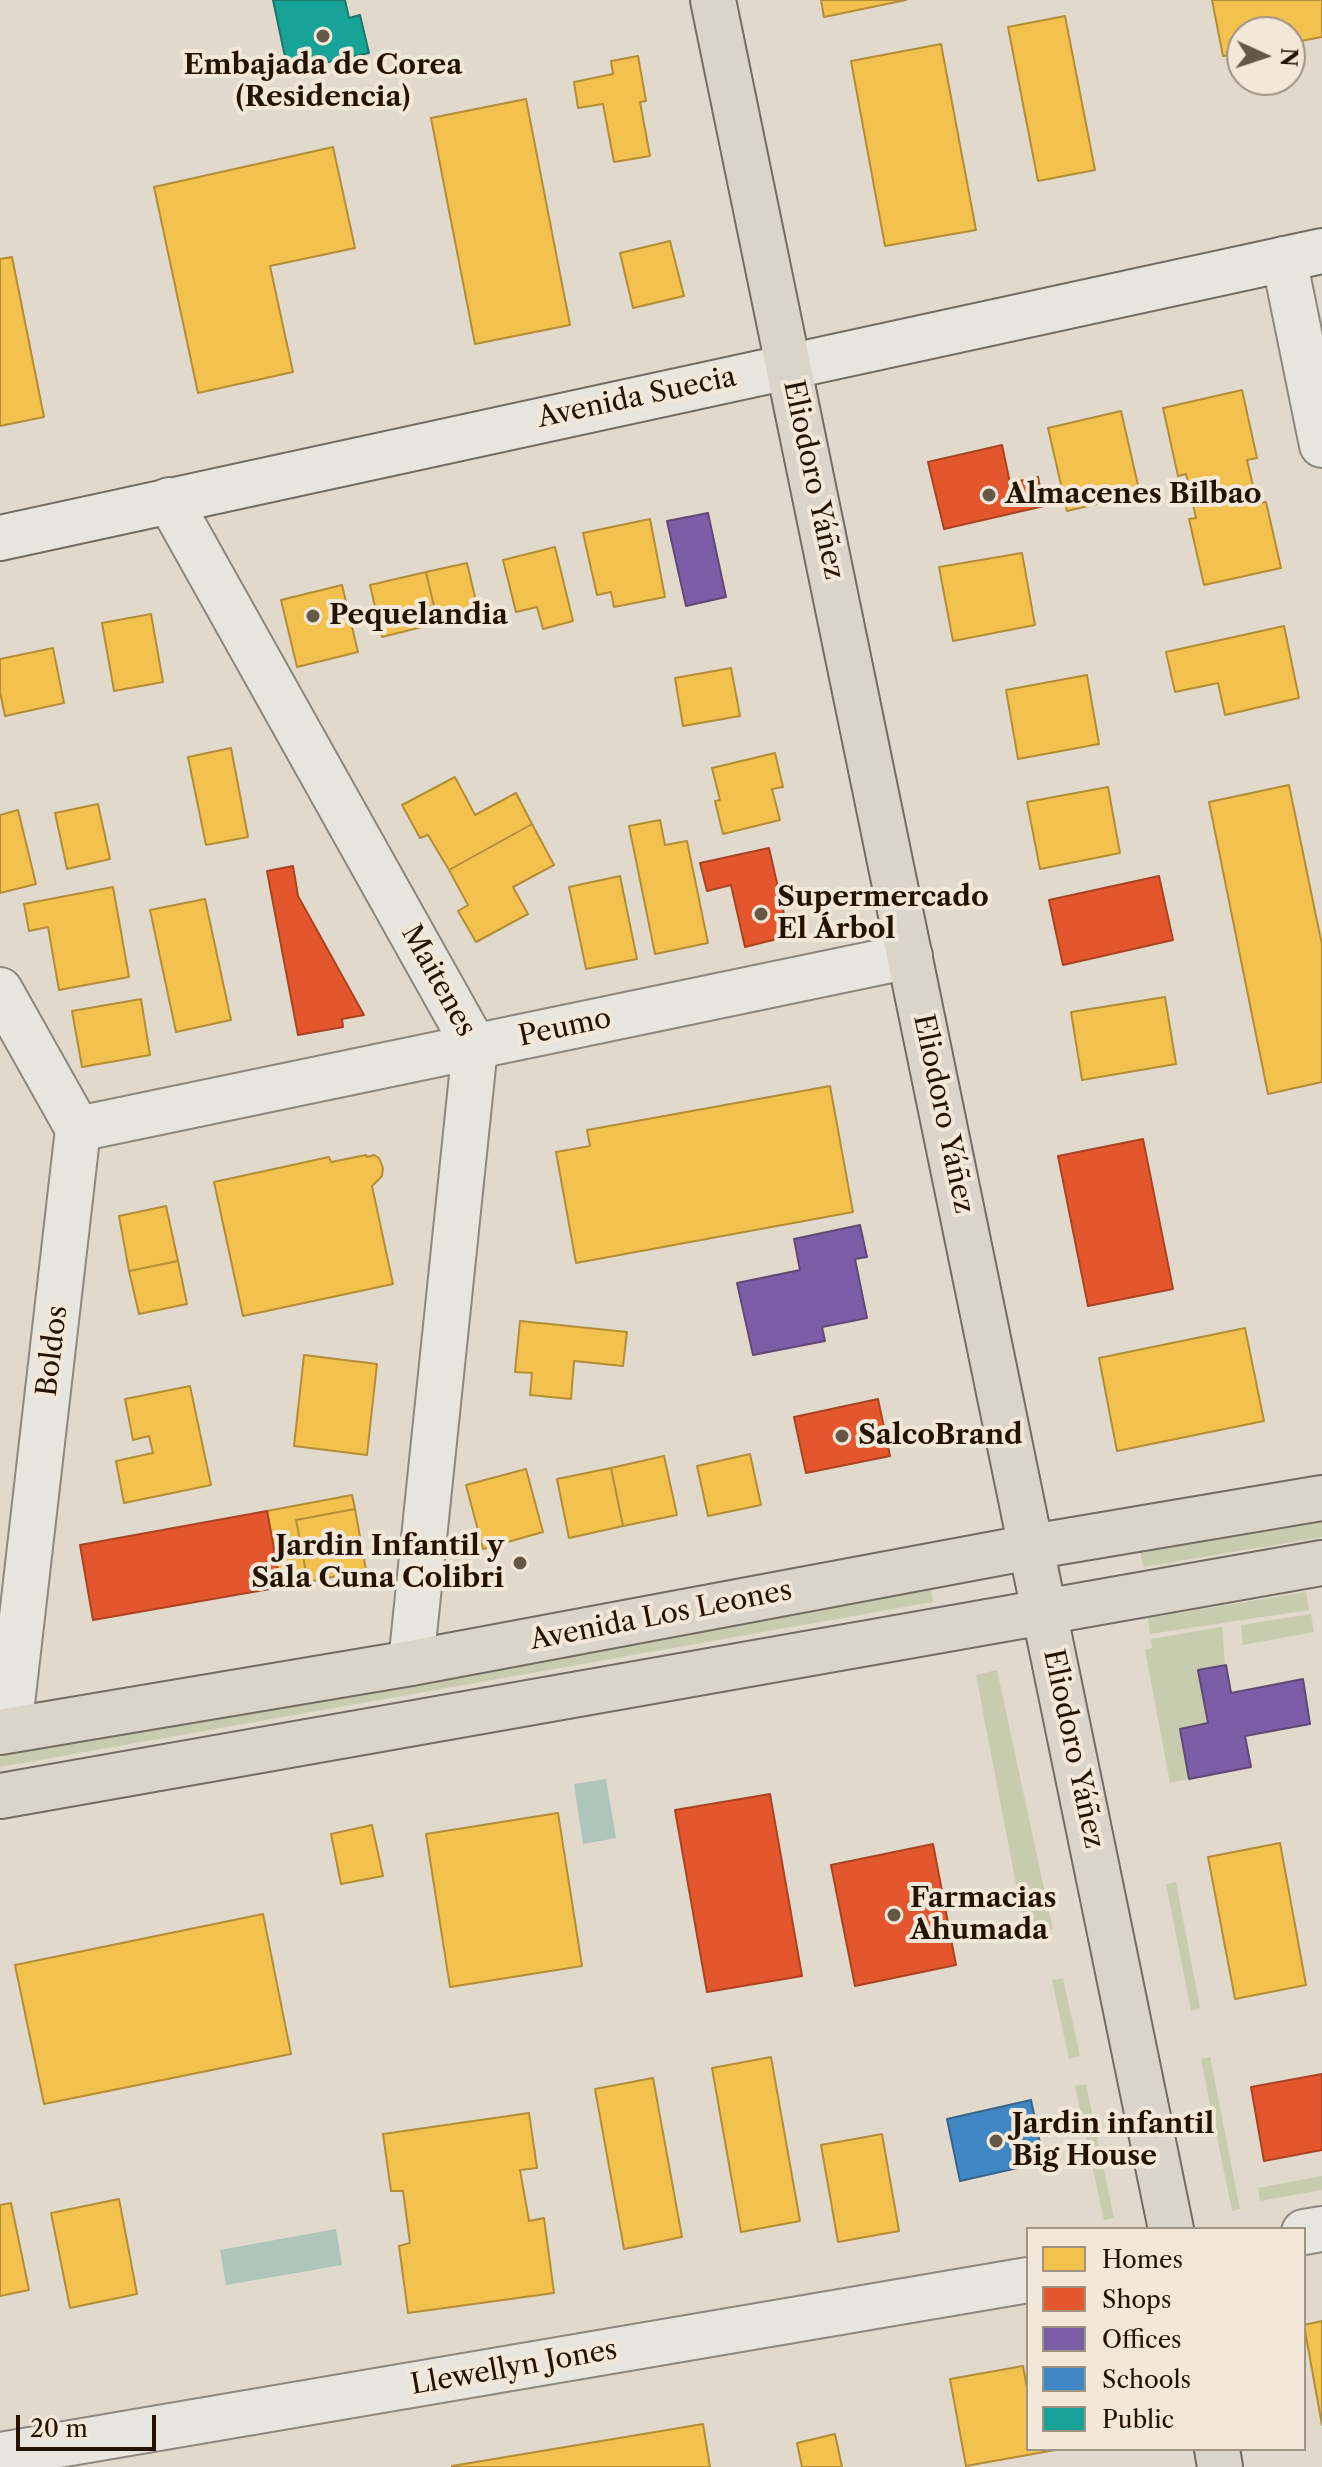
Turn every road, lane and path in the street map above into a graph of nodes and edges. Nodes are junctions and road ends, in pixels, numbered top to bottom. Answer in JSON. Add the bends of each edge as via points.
{"nodes":[{"id":1,"x":713,"y":0,"type":"edge"},
{"id":2,"x":1303,"y":255,"type":"edge"},
{"id":3,"x":789,"y":365,"type":"junction"},
{"id":4,"x":1322,"y":445,"type":"edge"},
{"id":5,"x":169,"y":500,"type":"junction"},
{"id":6,"x":0,"y":538,"type":"edge"},
{"id":7,"x":910,"y":956,"type":"junction"},
{"id":8,"x":0,"y":990,"type":"edge"},
{"id":9,"x":475,"y":1047,"type":"junction"},
{"id":10,"x":78,"y":1129,"type":"junction"},
{"id":11,"x":1322,"y":1498,"type":"edge"},
{"id":12,"x":1031,"y":1547,"type":"junction"},
{"id":13,"x":1322,"y":1563,"type":"edge"},
{"id":14,"x":1044,"y":1610,"type":"junction"},
{"id":15,"x":411,"y":1663,"type":"junction"},
{"id":16,"x":4,"y":1731,"type":"edge"},
{"id":17,"x":0,"y":1796,"type":"edge"},
{"id":18,"x":1171,"y":2227,"type":"edge"},
{"id":19,"x":1026,"y":2280,"type":"edge"},
{"id":20,"x":0,"y":2455,"type":"edge"}],
"edges":[{"from":1,"to":3,"type":"main road","name":"Eliodoro Yáñez"},
{"from":2,"to":3,"type":"street","name":"Avenida Suecia"},
{"from":2,"to":4,"type":"street"},
{"from":3,"to":5,"type":"street","name":"Avenida Suecia"},
{"from":3,"to":7,"type":"main road","name":"Eliodoro Yáñez"},
{"from":5,"to":6,"type":"street","name":"Avenida Suecia"},
{"from":5,"to":9,"type":"street","name":"Maitenes"},
{"from":7,"to":9,"type":"street","name":"Peumo"},
{"from":7,"to":12,"type":"main road","name":"Eliodoro Yáñez"},
{"from":8,"to":10,"type":"street"},
{"from":9,"to":10,"type":"street","name":"Peumo"},
{"from":9,"to":15,"type":"street","name":"Maitenes"},
{"from":10,"to":16,"type":"street","name":"Boldos"},
{"from":11,"to":12,"type":"main road","name":"Avenida Los Leones"},
{"from":12,"to":14,"type":"main road","name":"Eliodoro Yáñez"},
{"from":12,"to":15,"type":"main road","name":"Avenida Los Leones"},
{"from":13,"to":14,"type":"main road"},
{"from":14,"to":17,"type":"main road"},
{"from":14,"to":18,"type":"main road","name":"Eliodoro Yáñez"},
{"from":15,"to":16,"type":"main road","name":"Avenida Los Leones"},
{"from":19,"to":20,"type":"street","name":"Llewellyn Jones"}]}
